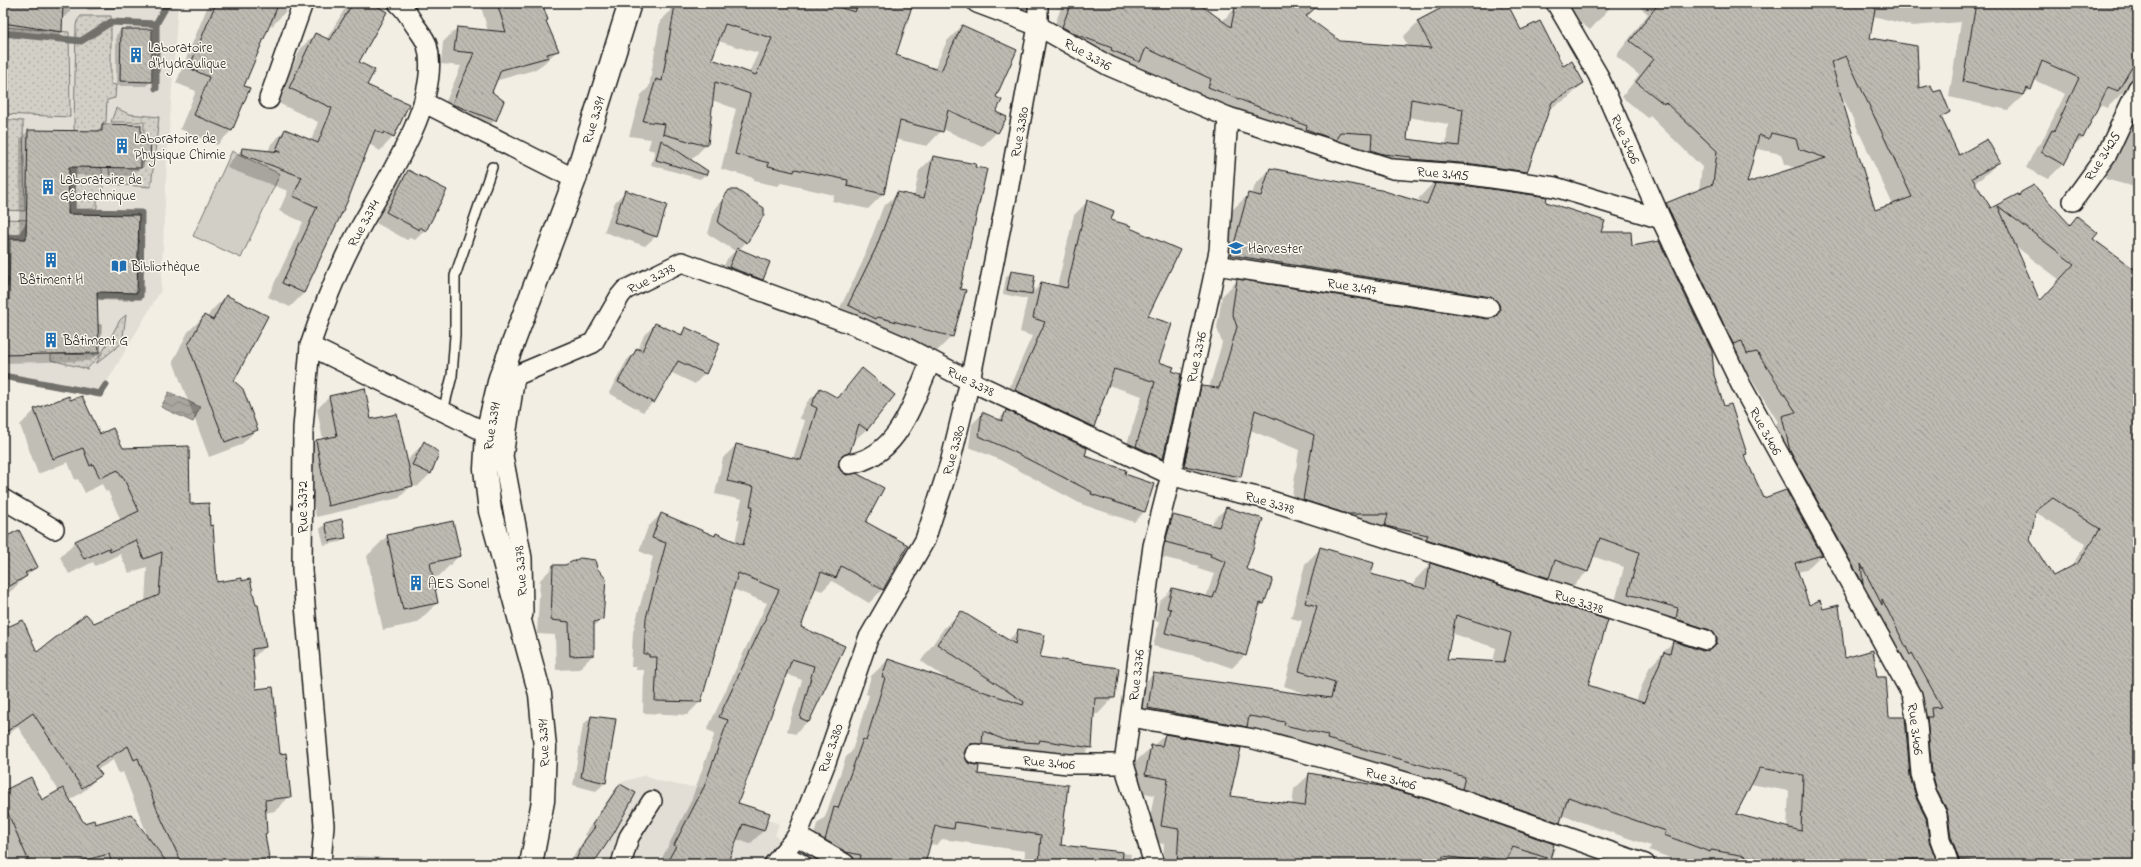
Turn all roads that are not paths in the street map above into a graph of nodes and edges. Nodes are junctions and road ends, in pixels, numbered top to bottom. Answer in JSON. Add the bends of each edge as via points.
{"nodes":[{"id":1,"x":303,"y":3,"type":"edge"},
{"id":2,"x":398,"y":3,"type":"edge"},
{"id":3,"x":630,"y":3,"type":"edge"},
{"id":4,"x":977,"y":3,"type":"edge"},
{"id":5,"x":1038,"y":3,"type":"edge"},
{"id":6,"x":1556,"y":3,"type":"edge"},
{"id":7,"x":1038,"y":26,"type":"junction"},
{"id":8,"x":2138,"y":88,"type":"edge"},
{"id":9,"x":268,"y":99,"type":"dead end"},
{"id":10,"x":425,"y":103,"type":"junction"},
{"id":11,"x":1228,"y":117,"type":"junction"},
{"id":12,"x":492,"y":167,"type":"dead end"},
{"id":13,"x":575,"y":179,"type":"junction"},
{"id":14,"x":2073,"y":201,"type":"dead end"},
{"id":15,"x":1661,"y":219,"type":"junction"},
{"id":16,"x":1216,"y":265,"type":"junction"},
{"id":17,"x":1489,"y":308,"type":"dead end"},
{"id":18,"x":310,"y":346,"type":"junction"},
{"id":19,"x":931,"y":361,"type":"junction"},
{"id":20,"x":970,"y":381,"type":"junction"},
{"id":21,"x":443,"y":411,"type":"junction"},
{"id":22,"x":487,"y":433,"type":"junction"},
{"id":23,"x":850,"y":464,"type":"dead end"},
{"id":24,"x":1171,"y":475,"type":"junction"},
{"id":25,"x":3,"y":499,"type":"edge"},
{"id":26,"x":54,"y":529,"type":"dead end"},
{"id":27,"x":524,"y":632,"type":"junction"},
{"id":28,"x":1706,"y":640,"type":"dead end"},
{"id":29,"x":1131,"y":717,"type":"junction"},
{"id":30,"x":975,"y":754,"type":"dead end"},
{"id":31,"x":1124,"y":764,"type":"junction"},
{"id":32,"x":652,"y":801,"type":"dead end"},
{"id":33,"x":797,"y":836,"type":"junction"},
{"id":34,"x":778,"y":859,"type":"edge"},
{"id":35,"x":321,"y":864,"type":"edge"},
{"id":36,"x":531,"y":864,"type":"edge"},
{"id":37,"x":621,"y":864,"type":"edge"},
{"id":38,"x":801,"y":864,"type":"edge"},
{"id":39,"x":845,"y":864,"type":"edge"},
{"id":40,"x":1154,"y":864,"type":"edge"},
{"id":41,"x":1644,"y":864,"type":"edge"},
{"id":42,"x":1949,"y":864,"type":"edge"}],
"edges":[{"from":1,"to":9,"type":"street"},
{"from":2,"to":10,"type":"street","name":"Rue 3.374","via":[[405,9],[427,44],[430,69]]},
{"from":3,"to":13,"type":"main road","name":"Rue 3.391"},
{"from":4,"to":7,"type":"street","name":"Rue 3.376"},
{"from":5,"to":7,"type":"street","name":"Rue 3.380"},
{"from":6,"to":15,"type":"street","name":"Rue 3.406","via":[[1598,75]]},
{"from":7,"to":11,"type":"street","name":"Rue 3.376","via":[[1109,66]]},
{"from":7,"to":20,"type":"street","name":"Rue 3.380"},
{"from":8,"to":14,"type":"street","name":"Rue 3.425","via":[[2107,154]]},
{"from":10,"to":13,"type":"street"},
{"from":10,"to":18,"type":"street","name":"Rue 3.374","via":[[400,156],[355,236],[329,289]]},
{"from":11,"to":15,"type":"street","name":"Rue 3.495","via":[[1393,169],[1471,175],[1555,187]]},
{"from":11,"to":16,"type":"street","name":"Rue 3.376"},
{"from":12,"to":21,"type":"lane","via":[[455,276],[452,376]]},
{"from":13,"to":22,"type":"main road","name":"Rue 3.391","via":[[500,378]]},
{"from":15,"to":42,"type":"street","name":"Rue 3.406","via":[[1741,384],[1912,695],[1921,774],[1927,794],[1938,815],[1940,839]]},
{"from":16,"to":17,"type":"street","name":"Rue 3.497"},
{"from":16,"to":24,"type":"street","name":"Rue 3.376"},
{"from":18,"to":21,"type":"street"},
{"from":18,"to":35,"type":"street","name":"Rue 3.372","via":[[303,428],[302,570],[324,825]]},
{"from":19,"to":20,"type":"street","name":"Rue 3.378"},
{"from":19,"to":23,"type":"street","via":[[902,425],[888,446],[875,456]]},
{"from":19,"to":27,"type":"street","name":"Rue 3.378","via":[[854,325],[682,262],[625,290],[593,342],[515,376],[503,456],[522,558]]},
{"from":20,"to":24,"type":"street","name":"Rue 3.378"},
{"from":20,"to":33,"type":"street","name":"Rue 3.380","via":[[950,463],[925,540],[868,639]]},
{"from":21,"to":22,"type":"street"},
{"from":22,"to":27,"type":"main road","name":"Rue 3.391","via":[[485,469],[490,511]]},
{"from":24,"to":28,"type":"street","name":"Rue 3.378","via":[[1262,498]]},
{"from":24,"to":29,"type":"street","name":"Rue 3.376","via":[[1153,546]]},
{"from":25,"to":26,"type":"street"},
{"from":27,"to":36,"type":"main road","name":"Rue 3.391","via":[[540,694],[545,748],[543,801]]},
{"from":29,"to":31,"type":"street","name":"Rue 3.376"},
{"from":29,"to":41,"type":"street","name":"Rue 3.406","via":[[1254,739],[1341,763],[1433,790]]},
{"from":30,"to":31,"type":"street","name":"Rue 3.406","via":[[1068,764]]},
{"from":31,"to":40,"type":"street","name":"Rue 3.376"},
{"from":32,"to":37,"type":"street","via":[[629,837]]},
{"from":33,"to":34,"type":"street","name":"Rue 3.380"},
{"from":33,"to":39,"type":"street"},
{"from":34,"to":38,"type":"street"}]}
